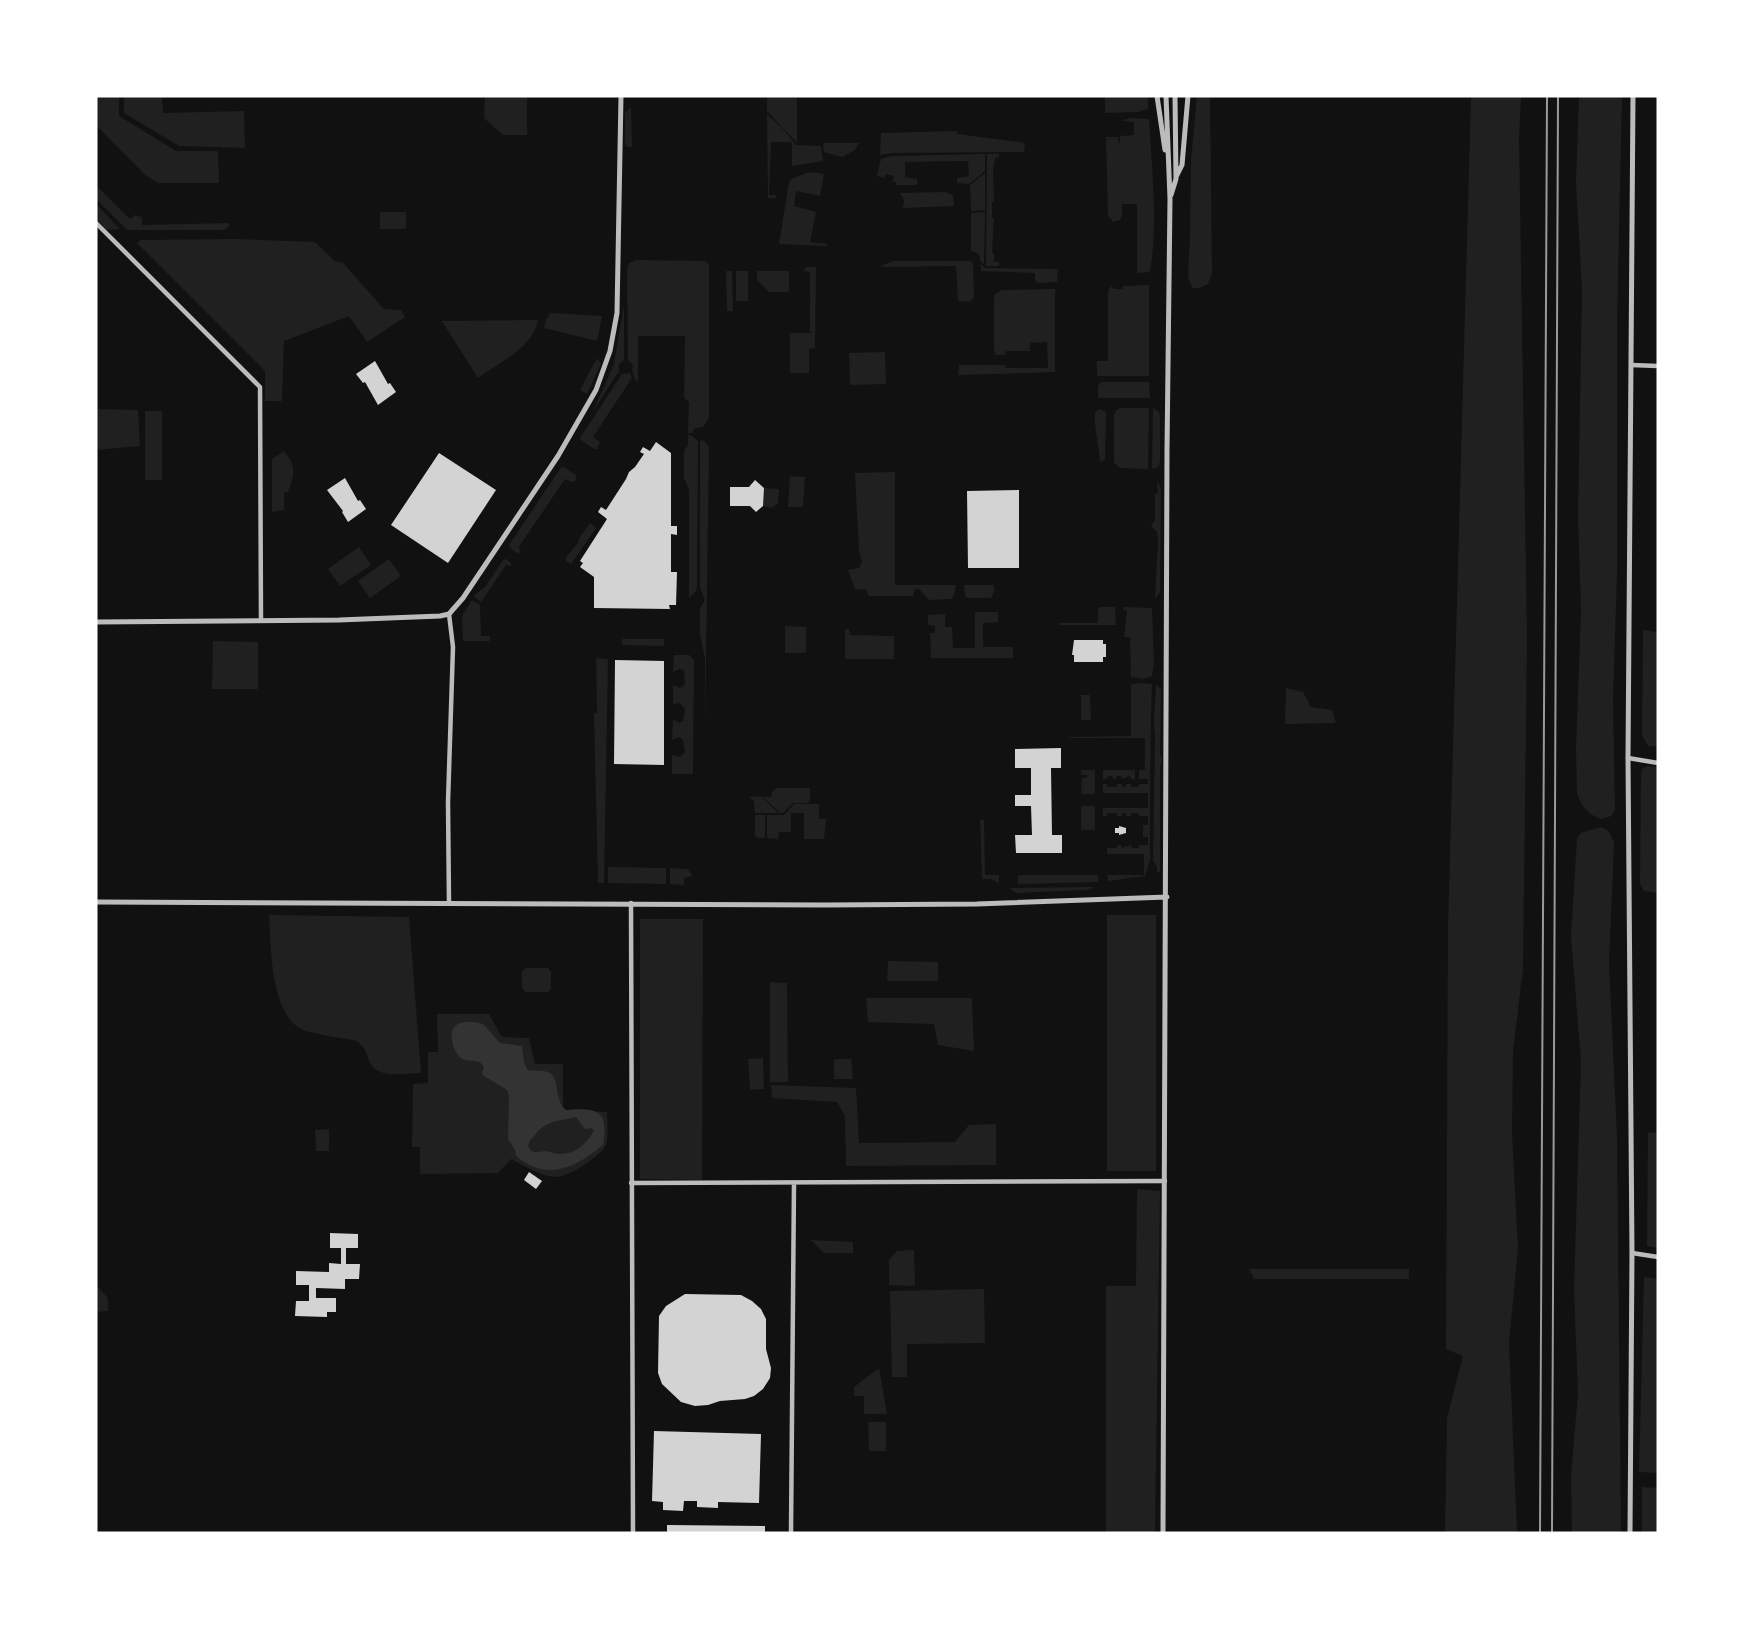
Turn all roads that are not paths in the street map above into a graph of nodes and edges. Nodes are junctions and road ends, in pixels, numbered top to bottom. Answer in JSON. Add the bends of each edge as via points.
{"nodes":[{"id":1,"x":621,"y":96,"type":"edge"},
{"id":2,"x":1157,"y":96,"type":"edge"},
{"id":3,"x":1166,"y":96,"type":"edge"},
{"id":4,"x":1175,"y":96,"type":"edge"},
{"id":5,"x":1188,"y":96,"type":"edge"},
{"id":6,"x":1633,"y":96,"type":"edge"},
{"id":7,"x":1168,"y":169,"type":"junction"},
{"id":8,"x":1176,"y":179,"type":"junction"},
{"id":9,"x":1170,"y":199,"type":"junction"},
{"id":10,"x":96,"y":223,"type":"edge"},
{"id":11,"x":1631,"y":365,"type":"junction"},
{"id":12,"x":1658,"y":366,"type":"edge"},
{"id":13,"x":449,"y":614,"type":"junction"},
{"id":14,"x":261,"y":620,"type":"junction"},
{"id":15,"x":96,"y":622,"type":"edge"},
{"id":16,"x":1628,"y":758,"type":"junction"},
{"id":17,"x":1658,"y":763,"type":"edge"},
{"id":18,"x":1167,"y":897,"type":"junction"},
{"id":19,"x":96,"y":902,"type":"edge"},
{"id":20,"x":449,"y":903,"type":"junction"},
{"id":21,"x":631,"y":903,"type":"junction"},
{"id":22,"x":1165,"y":1181,"type":"junction"},
{"id":23,"x":631,"y":1183,"type":"junction"},
{"id":24,"x":794,"y":1183,"type":"junction"},
{"id":25,"x":1632,"y":1253,"type":"junction"},
{"id":26,"x":1658,"y":1257,"type":"edge"},
{"id":27,"x":633,"y":1533,"type":"edge"},
{"id":28,"x":791,"y":1533,"type":"edge"},
{"id":29,"x":1163,"y":1533,"type":"edge"},
{"id":30,"x":1630,"y":1533,"type":"edge"}],
"edges":[{"from":1,"to":13,"type":"street","via":[[616,313],[604,370],[558,456]]},
{"from":2,"to":7,"type":"street"},
{"from":3,"to":7,"type":"street"},
{"from":4,"to":8,"type":"street"},
{"from":5,"to":8,"type":"street","via":[[1182,165]]},
{"from":6,"to":11,"type":"street"},
{"from":7,"to":9,"type":"street"},
{"from":8,"to":9,"type":"street"},
{"from":9,"to":18,"type":"street"},
{"from":10,"to":14,"type":"street","via":[[260,387]]},
{"from":11,"to":12,"type":"street"},
{"from":11,"to":16,"type":"street"},
{"from":13,"to":14,"type":"street"},
{"from":13,"to":20,"type":"street","via":[[453,647]]},
{"from":14,"to":15,"type":"street"},
{"from":16,"to":17,"type":"street"},
{"from":16,"to":25,"type":"street"},
{"from":18,"to":21,"type":"street","via":[[966,904]]},
{"from":18,"to":22,"type":"street"},
{"from":19,"to":20,"type":"street"},
{"from":20,"to":21,"type":"street"},
{"from":21,"to":23,"type":"street"},
{"from":22,"to":24,"type":"street"},
{"from":22,"to":29,"type":"street"},
{"from":23,"to":24,"type":"street"},
{"from":23,"to":27,"type":"street"},
{"from":24,"to":28,"type":"street"},
{"from":25,"to":26,"type":"street"},
{"from":25,"to":30,"type":"street"}]}
